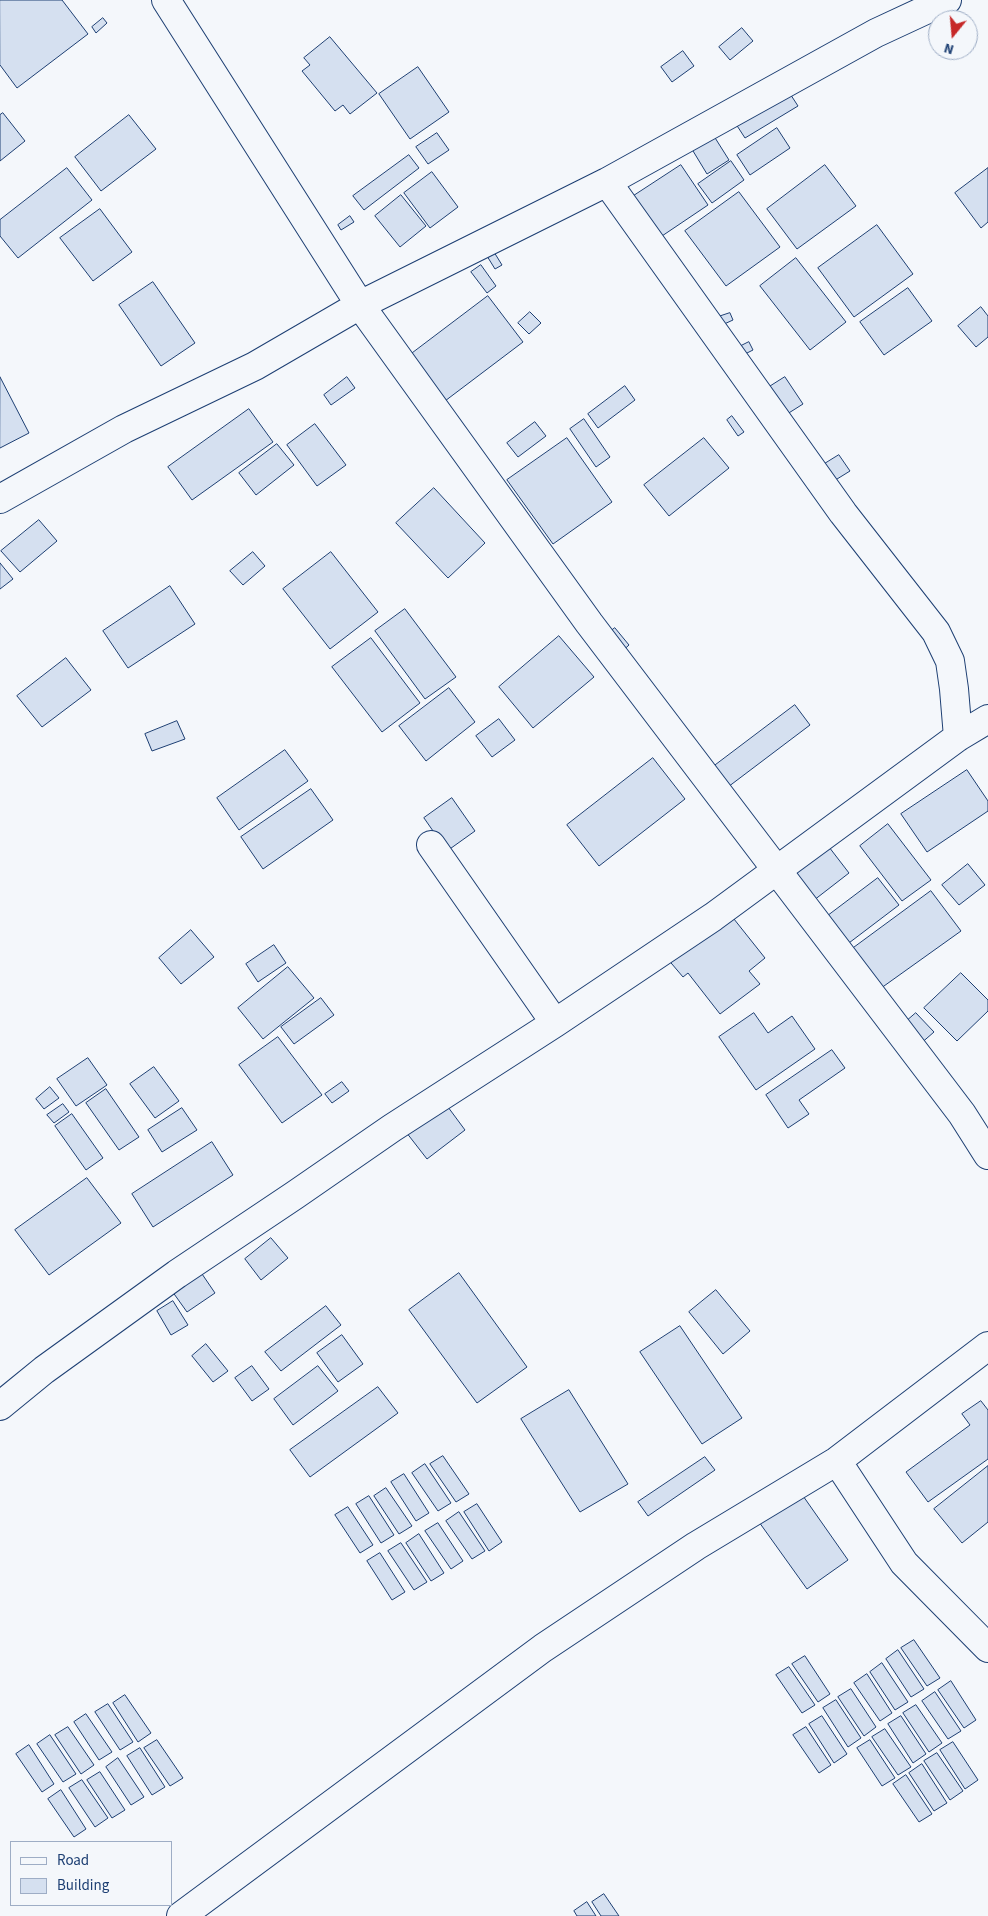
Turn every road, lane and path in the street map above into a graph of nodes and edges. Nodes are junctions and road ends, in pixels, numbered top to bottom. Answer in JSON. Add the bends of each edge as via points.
{"nodes":[{"id":1,"x":166,"y":0,"type":"edge"},
{"id":2,"x":947,"y":0,"type":"edge"},
{"id":3,"x":607,"y":182,"type":"junction"},
{"id":4,"x":360,"y":305,"type":"junction"},
{"id":5,"x":0,"y":498,"type":"edge"},
{"id":6,"x":988,"y":719,"type":"edge"},
{"id":7,"x":958,"y":737,"type":"junction"},
{"id":8,"x":431,"y":844,"type":"dead end"},
{"id":9,"x":775,"y":870,"type":"junction"},
{"id":10,"x":555,"y":1023,"type":"junction"},
{"id":11,"x":988,"y":1155,"type":"edge"},
{"id":12,"x":988,"y":1346,"type":"edge"},
{"id":13,"x":0,"y":1406,"type":"edge"},
{"id":14,"x":837,"y":1461,"type":"junction"},
{"id":15,"x":988,"y":1648,"type":"edge"},
{"id":16,"x":181,"y":1916,"type":"edge"}],
"edges":[{"from":1,"to":4,"type":"street"},
{"from":2,"to":3,"type":"street","via":[[876,33]]},
{"from":3,"to":4,"type":"street"},
{"from":3,"to":7,"type":"street","via":[[843,513],[936,632],[950,661]]},
{"from":4,"to":5,"type":"street","via":[[255,366],[124,428]]},
{"from":4,"to":9,"type":"street","via":[[589,623]]},
{"from":6,"to":7,"type":"street"},
{"from":7,"to":9,"type":"street"},
{"from":8,"to":10,"type":"street"},
{"from":9,"to":10,"type":"street","via":[[713,917]]},
{"from":9,"to":11,"type":"street","via":[[962,1114]]},
{"from":10,"to":13,"type":"street","via":[[392,1128],[177,1274],[44,1370]]},
{"from":12,"to":14,"type":"street"},
{"from":14,"to":15,"type":"street","via":[[904,1563]]},
{"from":14,"to":16,"type":"street","via":[[696,1546],[543,1648]]}]}
